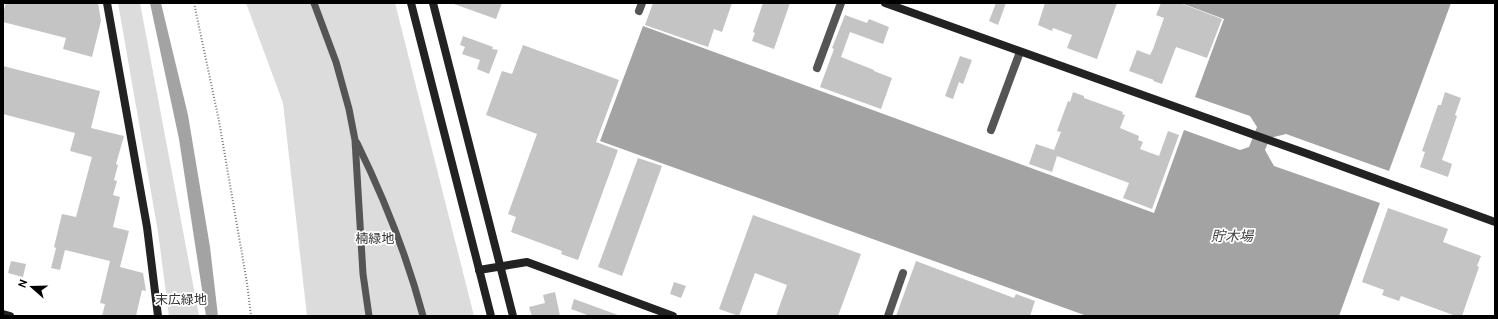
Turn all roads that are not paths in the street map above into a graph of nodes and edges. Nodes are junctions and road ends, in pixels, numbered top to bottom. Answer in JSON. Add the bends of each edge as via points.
{"nodes":[{"id":1,"x":107,"y":3,"type":"edge"},
{"id":2,"x":314,"y":3,"type":"edge"},
{"id":3,"x":411,"y":3,"type":"edge"},
{"id":4,"x":433,"y":3,"type":"edge"},
{"id":5,"x":642,"y":3,"type":"edge"},
{"id":6,"x":841,"y":3,"type":"edge"},
{"id":7,"x":885,"y":3,"type":"edge"},
{"id":8,"x":639,"y":11,"type":"dead end"},
{"id":9,"x":1020,"y":52,"type":"junction"},
{"id":10,"x":817,"y":68,"type":"dead end"},
{"id":11,"x":991,"y":130,"type":"dead end"},
{"id":12,"x":355,"y":140,"type":"junction"},
{"id":13,"x":1495,"y":222,"type":"edge"},
{"id":14,"x":501,"y":267,"type":"junction"},
{"id":15,"x":479,"y":270,"type":"junction"},
{"id":16,"x":903,"y":273,"type":"dead end"},
{"id":17,"x":3,"y":314,"type":"edge"},
{"id":18,"x":10,"y":316,"type":"edge"},
{"id":19,"x":158,"y":316,"type":"edge"},
{"id":20,"x":369,"y":316,"type":"edge"},
{"id":21,"x":423,"y":316,"type":"edge"},
{"id":22,"x":491,"y":316,"type":"edge"},
{"id":23,"x":513,"y":316,"type":"edge"},
{"id":24,"x":673,"y":316,"type":"edge"},
{"id":25,"x":888,"y":316,"type":"edge"}],
"edges":[{"from":1,"to":19,"type":"street","via":[[147,227]]},
{"from":2,"to":12,"type":"lane","via":[[336,62]]},
{"from":3,"to":15,"type":"street"},
{"from":4,"to":14,"type":"street"},
{"from":5,"to":8,"type":"street"},
{"from":6,"to":10,"type":"street"},
{"from":7,"to":9,"type":"street"},
{"from":9,"to":11,"type":"street"},
{"from":9,"to":13,"type":"street"},
{"from":12,"to":20,"type":"lane","via":[[363,274]]},
{"from":12,"to":21,"type":"lane","via":[[374,178],[406,258]]},
{"from":14,"to":15,"type":"street"},
{"from":14,"to":23,"type":"street"},
{"from":14,"to":24,"type":"street","via":[[527,262]]},
{"from":15,"to":22,"type":"street"},
{"from":16,"to":25,"type":"street"},
{"from":17,"to":18,"type":"street"}]}
